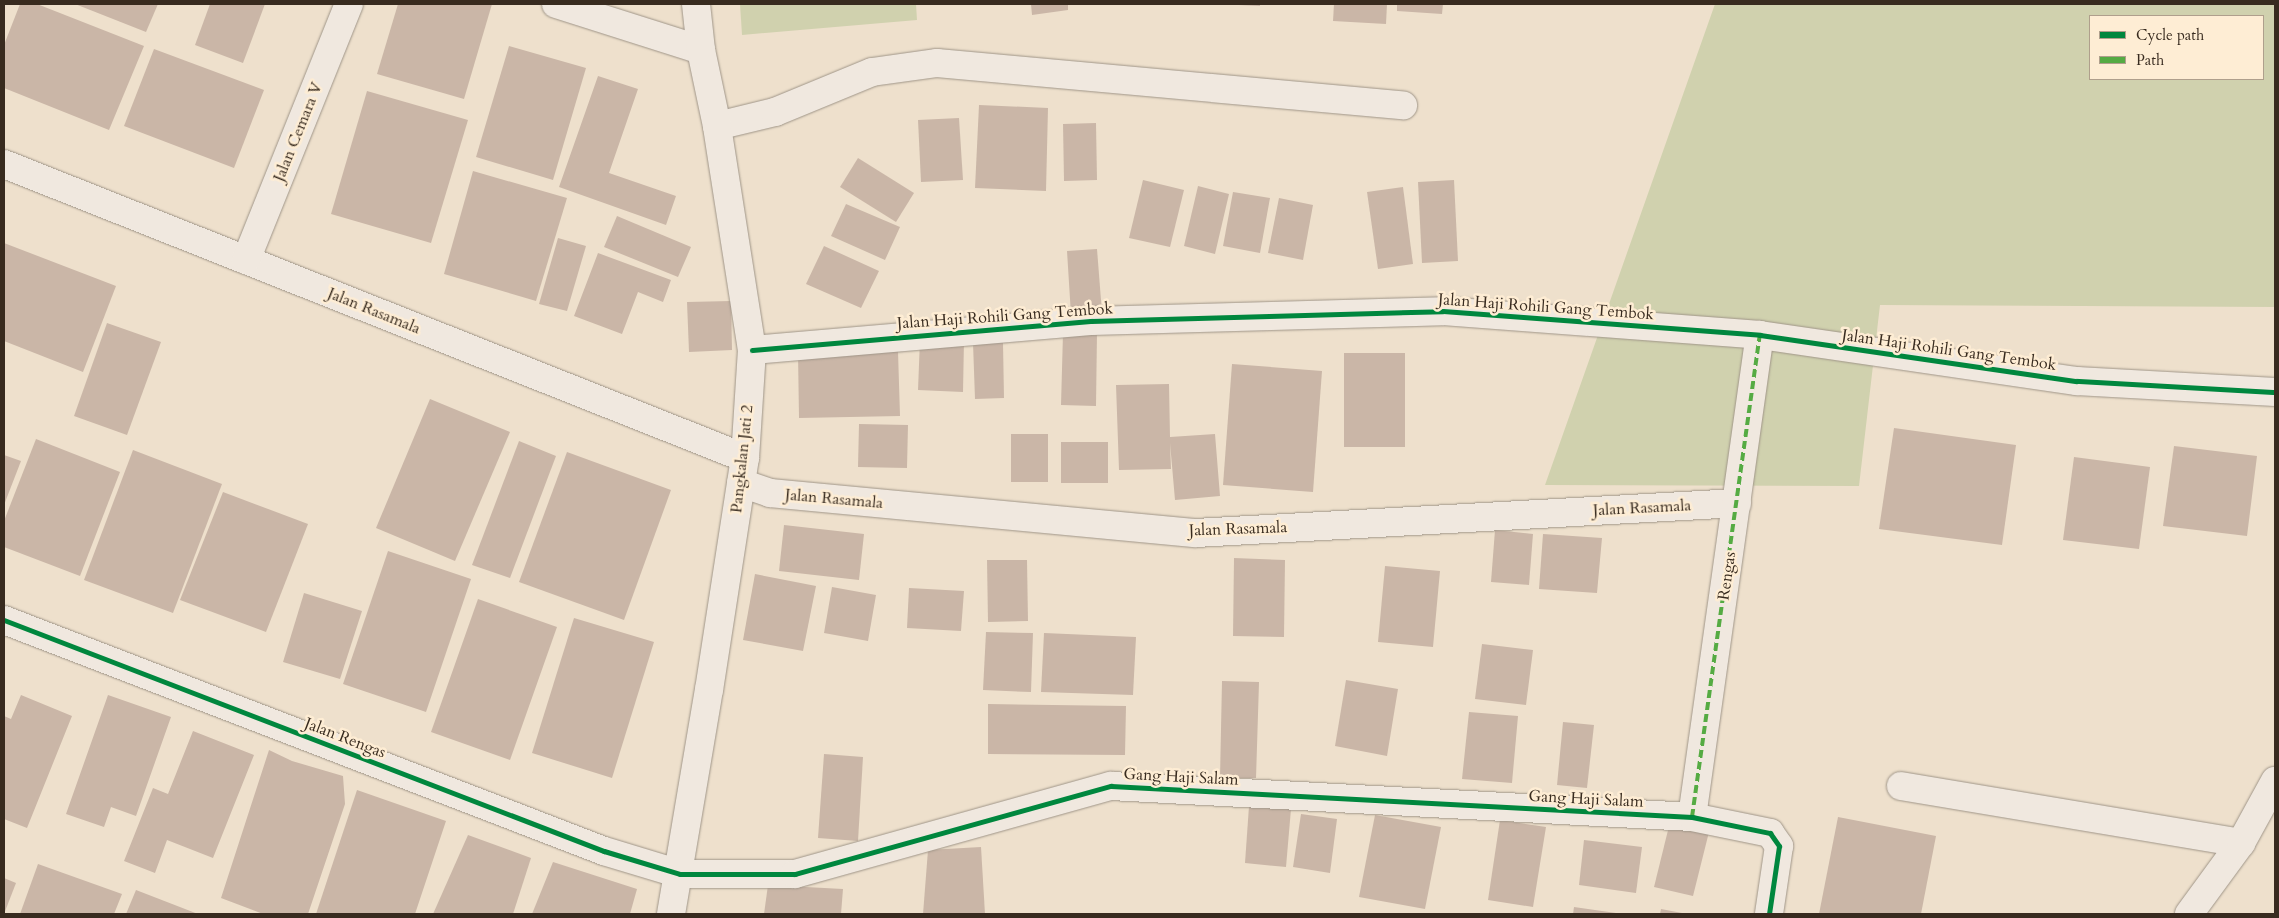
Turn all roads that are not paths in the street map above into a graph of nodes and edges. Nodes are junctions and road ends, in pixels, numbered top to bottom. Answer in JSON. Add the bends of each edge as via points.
{"nodes":[{"id":1,"x":349,"y":4,"type":"edge"},
{"id":2,"x":556,"y":4,"type":"edge"},
{"id":3,"x":696,"y":4,"type":"edge"},
{"id":4,"x":701,"y":50,"type":"junction"},
{"id":5,"x":1403,"y":105,"type":"dead end"},
{"id":6,"x":717,"y":126,"type":"junction"},
{"id":7,"x":4,"y":164,"type":"edge"},
{"id":8,"x":246,"y":260,"type":"junction"},
{"id":9,"x":1760,"y":335,"type":"junction"},
{"id":10,"x":752,"y":350,"type":"junction"},
{"id":11,"x":2275,"y":392,"type":"edge"},
{"id":12,"x":743,"y":470,"type":"junction"},
{"id":13,"x":1737,"y":503,"type":"junction"},
{"id":14,"x":4,"y":620,"type":"edge"},
{"id":15,"x":2275,"y":781,"type":"edge"},
{"id":16,"x":1901,"y":786,"type":"dead end"},
{"id":17,"x":1692,"y":817,"type":"junction"},
{"id":18,"x":2241,"y":843,"type":"junction"},
{"id":19,"x":680,"y":874,"type":"junction"},
{"id":20,"x":671,"y":914,"type":"edge"},
{"id":21,"x":1769,"y":914,"type":"edge"},
{"id":22,"x":2189,"y":914,"type":"edge"}],
"edges":[{"from":1,"to":8,"type":"street","name":"Jalan Cemara V"},
{"from":2,"to":4,"type":"street"},
{"from":3,"to":4,"type":"street","name":"Pangkalan Jati 2"},
{"from":4,"to":6,"type":"street","name":"Pangkalan Jati 2"},
{"from":5,"to":6,"type":"street","via":[[937,63],[872,72],[776,112]]},
{"from":6,"to":10,"type":"street","name":"Pangkalan Jati 2"},
{"from":7,"to":8,"type":"street","name":"Jalan Rasamala"},
{"from":8,"to":12,"type":"street","name":"Jalan Rasamala"},
{"from":9,"to":10,"type":"street","name":"Jalan Haji Rohili Gang Tembok","via":[[1444,311],[1091,320]]},
{"from":9,"to":11,"type":"street","name":"Jalan Haji Rohili Gang Tembok","via":[[2077,381]]},
{"from":9,"to":13,"type":"street","name":"Rengas"},
{"from":10,"to":12,"type":"street","name":"Pangkalan Jati 2"},
{"from":12,"to":13,"type":"street","name":"Jalan Rasamala","via":[[770,493],[1196,532]]},
{"from":12,"to":19,"type":"street","name":"Pangkalan Jati 2"},
{"from":13,"to":17,"type":"street","name":"Rengas"},
{"from":14,"to":19,"type":"street","name":"Jalan Rengas","via":[[604,850]]},
{"from":15,"to":18,"type":"street"},
{"from":16,"to":18,"type":"street"},
{"from":17,"to":19,"type":"street","name":"Gang Haji Salam","via":[[1111,786],[795,874]]},
{"from":17,"to":21,"type":"street","name":"Gang Haji Salam","via":[[1770,833],[1779,846]]},
{"from":18,"to":22,"type":"street"},
{"from":19,"to":20,"type":"street","name":"Pangkalan Jati 2"}]}
